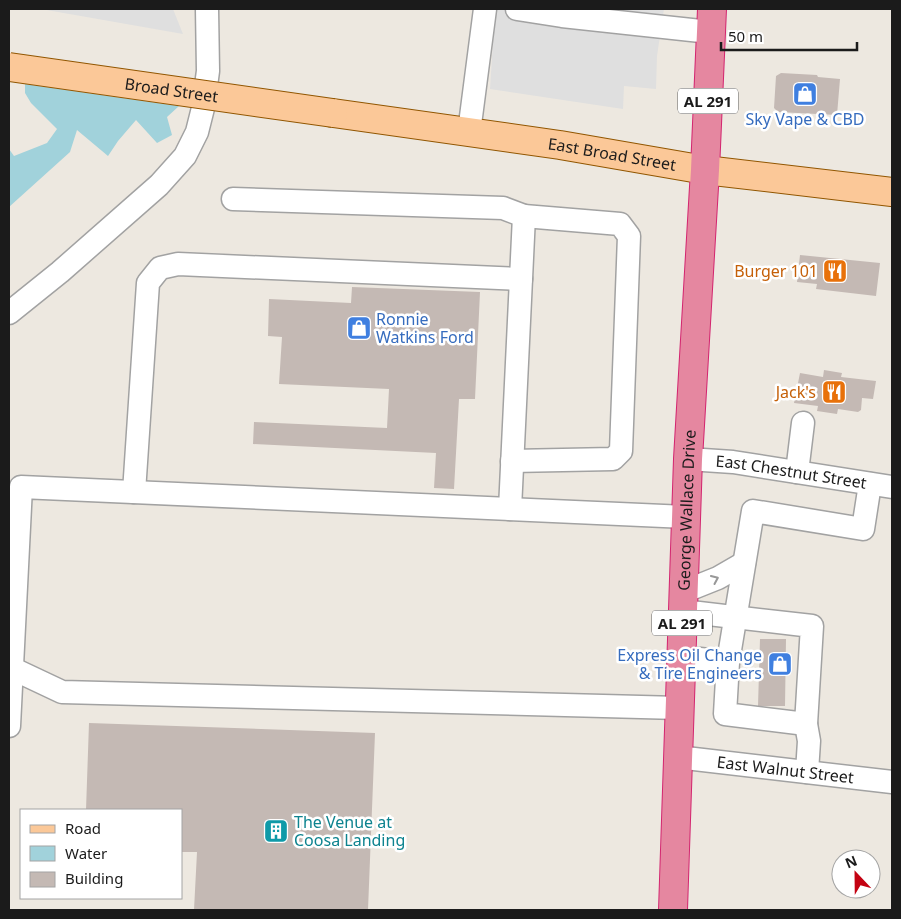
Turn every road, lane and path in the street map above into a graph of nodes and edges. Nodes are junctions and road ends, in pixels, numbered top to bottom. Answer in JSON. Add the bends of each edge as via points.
{"nodes":[{"id":1,"x":208,"y":9,"type":"edge"},
{"id":2,"x":485,"y":9,"type":"edge"},
{"id":3,"x":517,"y":9,"type":"edge"},
{"id":4,"x":711,"y":20,"type":"edge"},
{"id":5,"x":9,"y":67,"type":"edge"},
{"id":6,"x":333,"y":113,"type":"joint"},
{"id":7,"x":469,"y":132,"type":"junction"},
{"id":8,"x":705,"y":170,"type":"junction"},
{"id":9,"x":892,"y":192,"type":"edge"},
{"id":10,"x":233,"y":199,"type":"dead end"},
{"id":11,"x":524,"y":216,"type":"junction"},
{"id":12,"x":521,"y":279,"type":"junction"},
{"id":13,"x":9,"y":313,"type":"edge"},
{"id":14,"x":803,"y":423,"type":"dead end"},
{"id":15,"x":688,"y":459,"type":"junction"},
{"id":16,"x":512,"y":461,"type":"junction"},
{"id":17,"x":797,"y":472,"type":"junction"},
{"id":18,"x":870,"y":484,"type":"junction"},
{"id":19,"x":15,"y":487,"type":"edge"},
{"id":20,"x":892,"y":487,"type":"edge"},
{"id":21,"x":134,"y":492,"type":"junction"},
{"id":22,"x":510,"y":509,"type":"junction"},
{"id":23,"x":686,"y":517,"type":"junction"},
{"id":24,"x":744,"y":563,"type":"junction"},
{"id":25,"x":683,"y":601,"type":"junction"},
{"id":26,"x":736,"y":617,"type":"junction"},
{"id":27,"x":681,"y":657,"type":"junction"},
{"id":28,"x":728,"y":662,"type":"junction"},
{"id":29,"x":10,"y":668,"type":"edge"},
{"id":30,"x":679,"y":708,"type":"junction"},
{"id":31,"x":806,"y":724,"type":"junction"},
{"id":32,"x":9,"y":726,"type":"edge"},
{"id":33,"x":677,"y":757,"type":"junction"},
{"id":34,"x":807,"y":772,"type":"junction"},
{"id":35,"x":892,"y":782,"type":"edge"},
{"id":36,"x":673,"y":910,"type":"edge"}],
"edges":[{"from":1,"to":13,"type":"street","via":[[208,71],[203,108],[197,132],[185,156],[152,191]]},
{"from":2,"to":7,"type":"street"},
{"from":3,"to":4,"type":"street","via":[[562,16]]},
{"from":4,"to":8,"type":"highway","number":"AL 291"},
{"from":5,"to":6,"type":"main road","name":"Broad Street","bridge":true},
{"from":6,"to":7,"type":"main road","name":"East Broad Street"},
{"from":7,"to":8,"type":"main road","name":"East Broad Street"},
{"from":8,"to":9,"type":"main road","name":"East Broad Street"},
{"from":8,"to":15,"type":"highway","name":"George Wallace Drive","number":"AL 291"},
{"from":10,"to":11,"type":"street","via":[[503,208]]},
{"from":11,"to":12,"type":"street"},
{"from":11,"to":16,"type":"street","via":[[620,224],[629,236],[621,451],[613,459]]},
{"from":12,"to":16,"type":"street"},
{"from":12,"to":21,"type":"street","via":[[178,264],[160,268],[148,282]]},
{"from":14,"to":17,"type":"street"},
{"from":15,"to":17,"type":"street","name":"East Chestnut Street"},
{"from":15,"to":23,"type":"highway","name":"George Wallace Drive","number":"AL 291"},
{"from":16,"to":22,"type":"street"},
{"from":17,"to":18,"type":"street","name":"East Chestnut Street"},
{"from":18,"to":20,"type":"street","name":"East Chestnut Street"},
{"from":18,"to":24,"type":"street","via":[[863,528],[753,511]]},
{"from":19,"to":21,"type":"street"},
{"from":19,"to":29,"type":"street"},
{"from":21,"to":22,"type":"street"},
{"from":22,"to":23,"type":"street"},
{"from":23,"to":25,"type":"highway","name":"George Wallace Drive","number":"AL 291"},
{"from":25,"to":24,"type":"street","one_way":true},
{"from":24,"to":26,"type":"street"},
{"from":25,"to":26,"type":"street"},
{"from":25,"to":27,"type":"highway","name":"George Wallace Drive","number":"AL 291"},
{"from":26,"to":28,"type":"street"},
{"from":26,"to":31,"type":"street","via":[[812,626]]},
{"from":27,"to":28,"type":"street"},
{"from":27,"to":30,"type":"highway","name":"George Wallace Drive","number":"AL 291"},
{"from":28,"to":31,"type":"street","via":[[725,714]]},
{"from":29,"to":30,"type":"street","via":[[62,692]]},
{"from":29,"to":32,"type":"street"},
{"from":30,"to":33,"type":"highway","name":"George Wallace Drive","number":"AL 291"},
{"from":31,"to":34,"type":"street","via":[[809,741]]},
{"from":33,"to":34,"type":"street","name":"East Walnut Street"},
{"from":33,"to":36,"type":"highway","name":"George Wallace Drive","number":"AL 291"},
{"from":34,"to":35,"type":"street","name":"East Walnut Street"}]}
